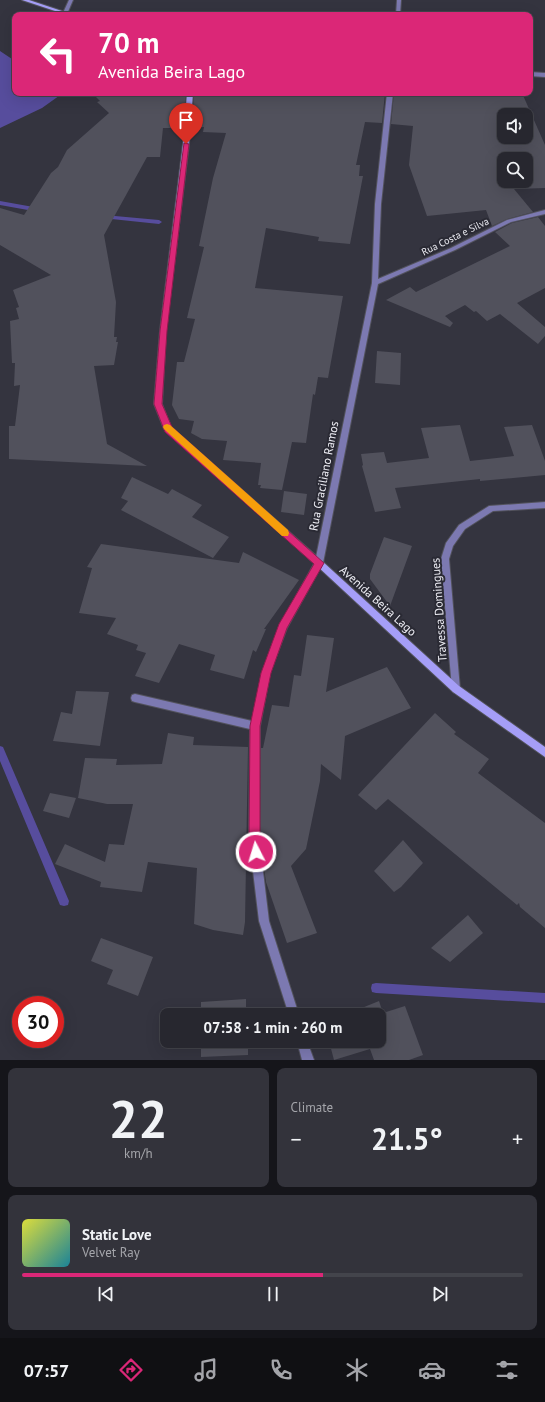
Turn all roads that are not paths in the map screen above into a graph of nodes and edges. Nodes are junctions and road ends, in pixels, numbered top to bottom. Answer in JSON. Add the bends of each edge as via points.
{"nodes":[{"id":1,"x":24,"y":0,"type":"edge"},
{"id":2,"x":72,"y":0,"type":"edge"},
{"id":3,"x":399,"y":0,"type":"edge"},
{"id":4,"x":62,"y":12,"type":"edge"},
{"id":5,"x":66,"y":12,"type":"edge"},
{"id":6,"x":398,"y":12,"type":"edge"},
{"id":7,"x":533,"y":74,"type":"edge"},
{"id":8,"x":545,"y":75,"type":"edge"},
{"id":9,"x":190,"y":96,"type":"edge"},
{"id":10,"x":390,"y":96,"type":"edge"},
{"id":11,"x":545,"y":212,"type":"edge"},
{"id":12,"x":376,"y":283,"type":"junction"},
{"id":13,"x":545,"y":505,"type":"edge"},
{"id":14,"x":319,"y":563,"type":"junction"},
{"id":15,"x":456,"y":689,"type":"junction"},
{"id":16,"x":135,"y":698,"type":"dead end"},
{"id":17,"x":255,"y":726,"type":"junction"},
{"id":18,"x":545,"y":753,"type":"edge"},
{"id":19,"x":292,"y":1008,"type":"edge"},
{"id":20,"x":304,"y":1048,"type":"edge"},
{"id":21,"x":308,"y":1060,"type":"edge"}],
"edges":[{"from":1,"to":4,"type":"main road"},
{"from":2,"to":5,"type":"street"},
{"from":3,"to":6,"type":"street"},
{"from":7,"to":8,"type":"street"},
{"from":9,"to":14,"type":"main road","name":"Avenida Beira Lago","via":[[158,404],[168,429]]},
{"from":10,"to":12,"type":"street","name":"Rua Graciliano Ramos","via":[[378,204]]},
{"from":11,"to":12,"type":"street","name":"Rua Costa e Silva","via":[[508,221]]},
{"from":12,"to":14,"type":"street","name":"Rua Graciliano Ramos"},
{"from":13,"to":15,"type":"street","name":"Travessa Domingues","via":[[492,508],[462,527],[449,545],[445,559]]},
{"from":14,"to":15,"type":"main road","name":"Avenida Beira Lago"},
{"from":14,"to":17,"type":"street","name":"Rua Graciliano Ramos","via":[[283,627],[266,673]]},
{"from":15,"to":18,"type":"main road","name":"Avenida Beira Lago"},
{"from":16,"to":17,"type":"street"},
{"from":17,"to":19,"type":"street","name":"Rua Graciliano Ramos","via":[[254,838],[264,921]]},
{"from":20,"to":21,"type":"street"}]}
